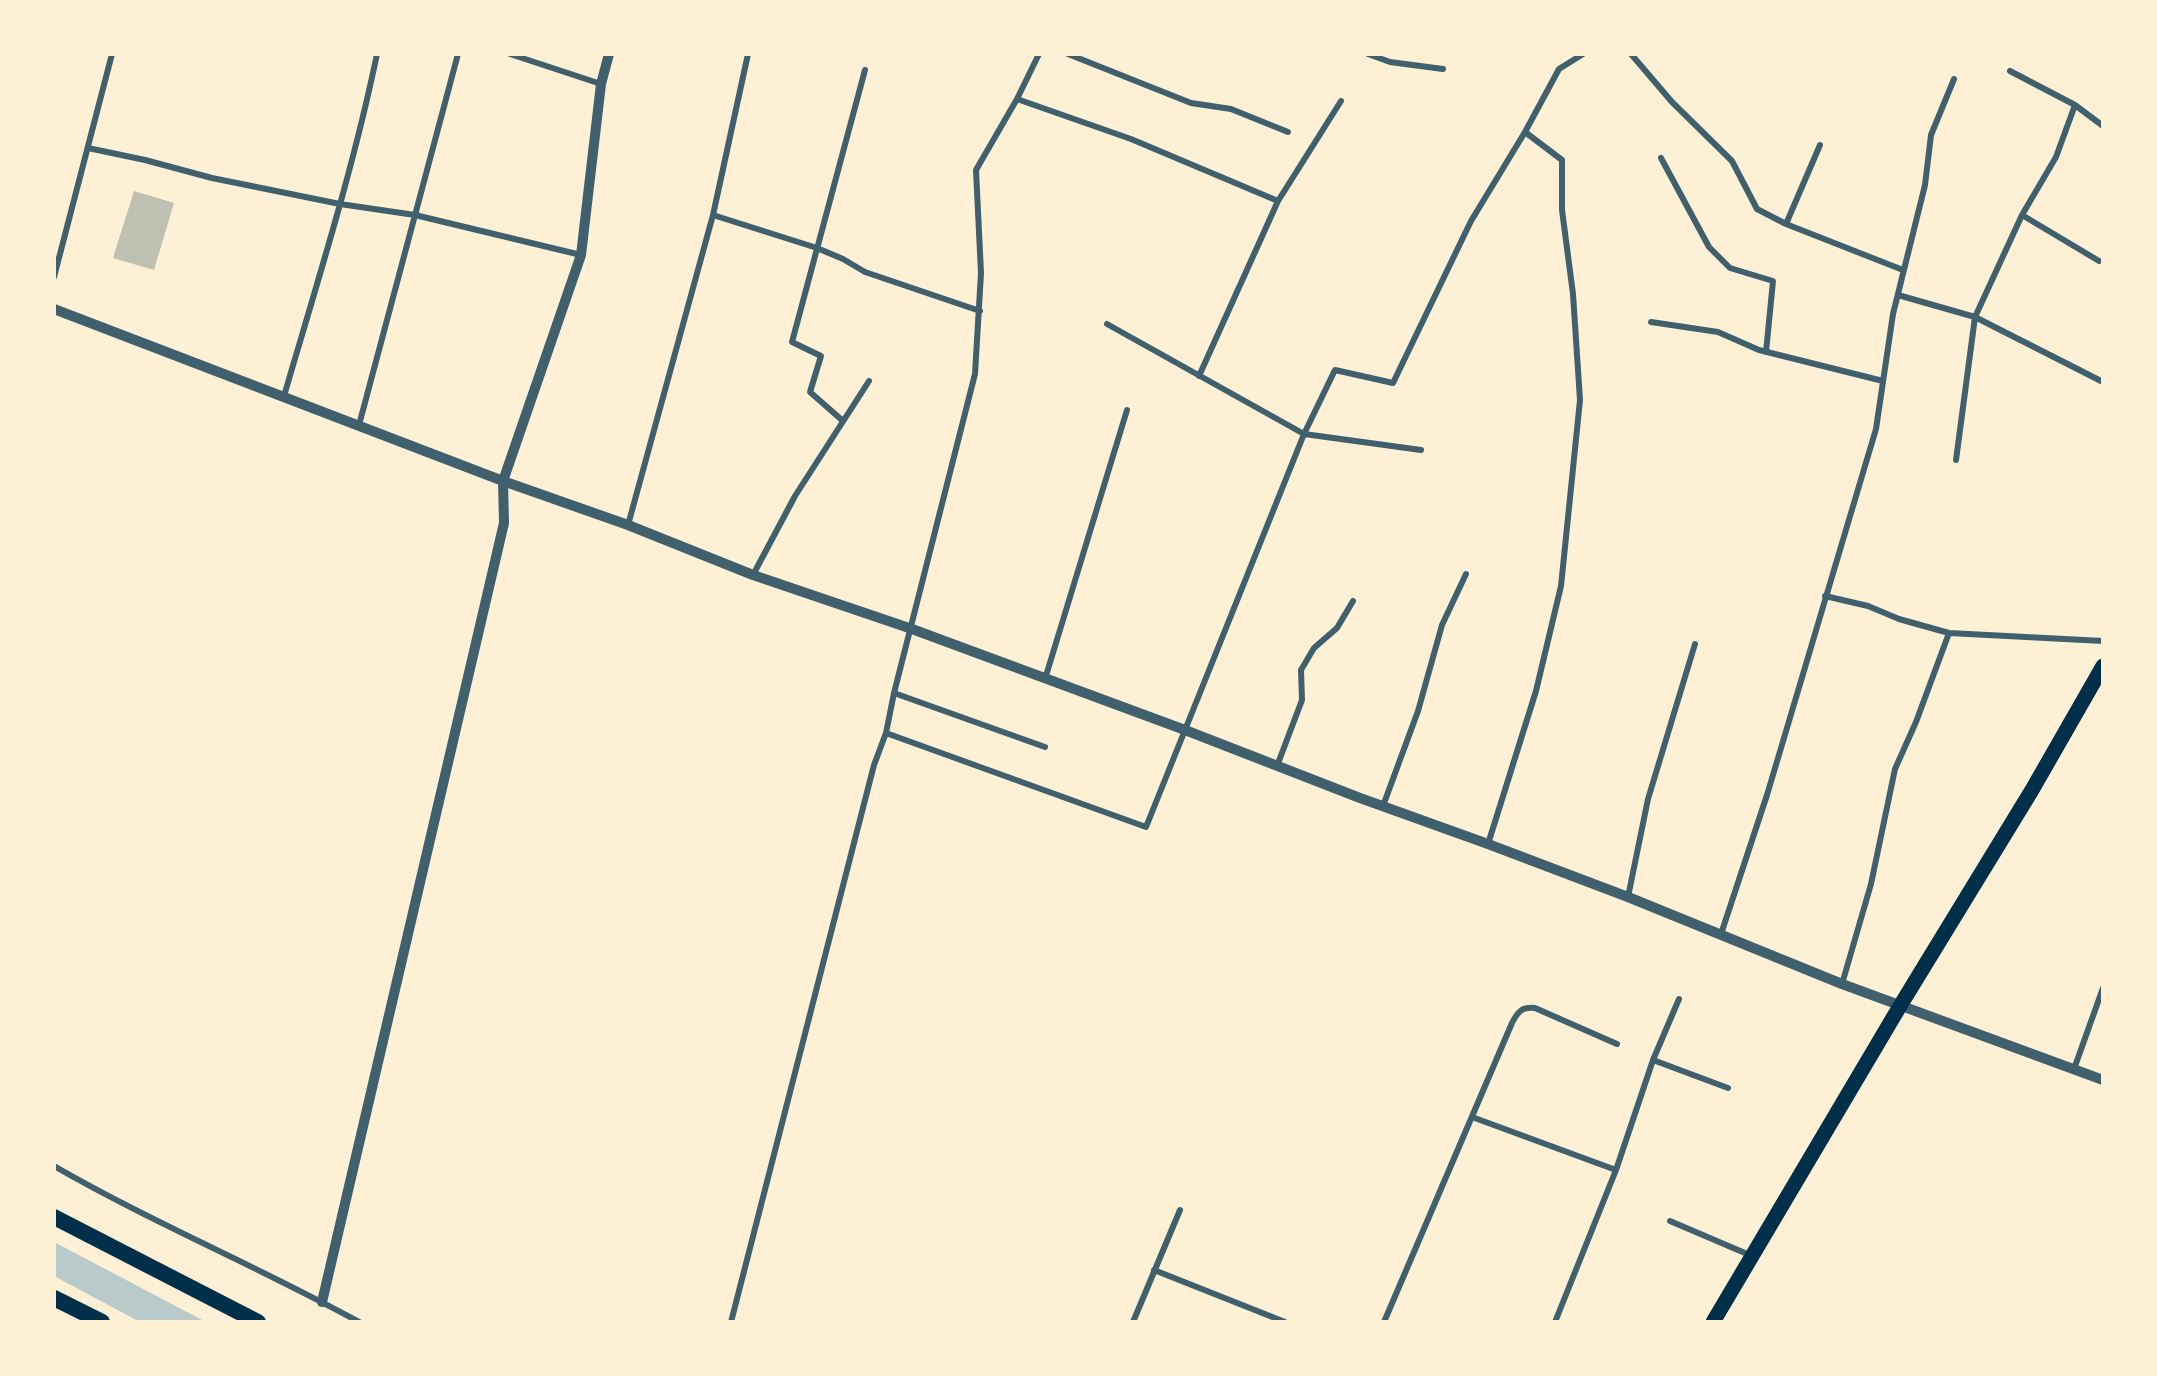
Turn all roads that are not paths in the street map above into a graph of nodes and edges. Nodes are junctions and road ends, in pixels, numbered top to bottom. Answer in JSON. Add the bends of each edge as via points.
{"nodes":[{"id":1,"x":112,"y":54,"type":"edge"},
{"id":2,"x":377,"y":54,"type":"edge"},
{"id":3,"x":458,"y":54,"type":"edge"},
{"id":4,"x":510,"y":54,"type":"edge"},
{"id":5,"x":609,"y":54,"type":"edge"},
{"id":6,"x":748,"y":54,"type":"edge"},
{"id":7,"x":1039,"y":54,"type":"edge"},
{"id":8,"x":1068,"y":54,"type":"edge"},
{"id":9,"x":1368,"y":54,"type":"edge"},
{"id":10,"x":1583,"y":54,"type":"edge"},
{"id":11,"x":1631,"y":54,"type":"edge"},
{"id":12,"x":1443,"y":69,"type":"dead end"},
{"id":13,"x":865,"y":70,"type":"dead end"},
{"id":14,"x":2010,"y":71,"type":"dead end"},
{"id":15,"x":1954,"y":79,"type":"dead end"},
{"id":16,"x":601,"y":84,"type":"junction"},
{"id":17,"x":1017,"y":99,"type":"junction"},
{"id":18,"x":1341,"y":100,"type":"dead end"},
{"id":19,"x":2075,"y":105,"type":"junction"},
{"id":20,"x":2103,"y":126,"type":"edge"},
{"id":21,"x":1288,"y":132,"type":"dead end"},
{"id":22,"x":1525,"y":132,"type":"junction"},
{"id":23,"x":1820,"y":145,"type":"dead end"},
{"id":24,"x":88,"y":148,"type":"junction"},
{"id":25,"x":1661,"y":158,"type":"dead end"},
{"id":26,"x":1278,"y":201,"type":"junction"},
{"id":27,"x":340,"y":204,"type":"junction"},
{"id":28,"x":2022,"y":214,"type":"junction"},
{"id":29,"x":415,"y":215,"type":"junction"},
{"id":30,"x":713,"y":215,"type":"junction"},
{"id":31,"x":1786,"y":224,"type":"junction"},
{"id":32,"x":818,"y":248,"type":"junction"},
{"id":33,"x":581,"y":255,"type":"junction"},
{"id":34,"x":2099,"y":261,"type":"dead end"},
{"id":35,"x":1903,"y":270,"type":"junction"},
{"id":36,"x":54,"y":278,"type":"edge"},
{"id":37,"x":1898,"y":295,"type":"junction"},
{"id":38,"x":54,"y":309,"type":"edge"},
{"id":39,"x":980,"y":311,"type":"junction"},
{"id":40,"x":1976,"y":316,"type":"junction"},
{"id":41,"x":1651,"y":322,"type":"dead end"},
{"id":42,"x":1107,"y":324,"type":"dead end"},
{"id":43,"x":1766,"y":352,"type":"junction"},
{"id":44,"x":1199,"y":376,"type":"junction"},
{"id":45,"x":869,"y":381,"type":"dead end"},
{"id":46,"x":1883,"y":381,"type":"junction"},
{"id":47,"x":2103,"y":382,"type":"edge"},
{"id":48,"x":284,"y":396,"type":"junction"},
{"id":49,"x":1127,"y":410,"type":"dead end"},
{"id":50,"x":843,"y":421,"type":"junction"},
{"id":51,"x":359,"y":425,"type":"junction"},
{"id":52,"x":1304,"y":434,"type":"junction"},
{"id":53,"x":1421,"y":450,"type":"dead end"},
{"id":54,"x":1956,"y":460,"type":"dead end"},
{"id":55,"x":503,"y":481,"type":"junction"},
{"id":56,"x":628,"y":525,"type":"junction"},
{"id":57,"x":753,"y":574,"type":"junction"},
{"id":58,"x":1466,"y":574,"type":"dead end"},
{"id":59,"x":1826,"y":596,"type":"junction"},
{"id":60,"x":1353,"y":601,"type":"dead end"},
{"id":61,"x":912,"y":629,"type":"junction"},
{"id":62,"x":1949,"y":633,"type":"junction"},
{"id":63,"x":2103,"y":641,"type":"edge"},
{"id":64,"x":1695,"y":644,"type":"dead end"},
{"id":65,"x":2103,"y":666,"type":"edge"},
{"id":66,"x":1045,"y":680,"type":"junction"},
{"id":67,"x":894,"y":693,"type":"junction"},
{"id":68,"x":1185,"y":730,"type":"junction"},
{"id":69,"x":886,"y":733,"type":"junction"},
{"id":70,"x":1045,"y":747,"type":"dead end"},
{"id":71,"x":1276,"y":766,"type":"junction"},
{"id":72,"x":1383,"y":806,"type":"junction"},
{"id":73,"x":1488,"y":843,"type":"junction"},
{"id":74,"x":1628,"y":897,"type":"junction"},
{"id":75,"x":1721,"y":934,"type":"junction"},
{"id":76,"x":1842,"y":984,"type":"junction"},
{"id":77,"x":2103,"y":988,"type":"edge"},
{"id":78,"x":1679,"y":999,"type":"dead end"},
{"id":79,"x":1900,"y":1006,"type":"junction"},
{"id":80,"x":1617,"y":1044,"type":"dead end"},
{"id":81,"x":1653,"y":1060,"type":"junction"},
{"id":82,"x":2074,"y":1069,"type":"junction"},
{"id":83,"x":2103,"y":1080,"type":"edge"},
{"id":84,"x":1728,"y":1088,"type":"dead end"},
{"id":85,"x":1472,"y":1117,"type":"junction"},
{"id":86,"x":54,"y":1166,"type":"edge"},
{"id":87,"x":1616,"y":1170,"type":"junction"},
{"id":88,"x":1180,"y":1210,"type":"dead end"},
{"id":89,"x":54,"y":1217,"type":"edge"},
{"id":90,"x":1670,"y":1221,"type":"dead end"},
{"id":91,"x":1752,"y":1256,"type":"junction"},
{"id":92,"x":1154,"y":1270,"type":"junction"},
{"id":93,"x":54,"y":1298,"type":"edge"},
{"id":94,"x":322,"y":1302,"type":"junction"},
{"id":95,"x":102,"y":1322,"type":"edge"},
{"id":96,"x":258,"y":1322,"type":"edge"},
{"id":97,"x":359,"y":1322,"type":"edge"},
{"id":98,"x":731,"y":1322,"type":"edge"},
{"id":99,"x":1133,"y":1322,"type":"edge"},
{"id":100,"x":1285,"y":1322,"type":"edge"},
{"id":101,"x":1384,"y":1322,"type":"edge"},
{"id":102,"x":1555,"y":1322,"type":"edge"},
{"id":103,"x":1713,"y":1322,"type":"edge"}],
"edges":[{"from":1,"to":24,"type":"street"},
{"from":2,"to":27,"type":"street"},
{"from":3,"to":29,"type":"street"},
{"from":4,"to":16,"type":"street"},
{"from":5,"to":16,"type":"street"},
{"from":6,"to":30,"type":"street"},
{"from":7,"to":17,"type":"street"},
{"from":8,"to":21,"type":"street","via":[[1191,103],[1231,109]]},
{"from":9,"to":12,"type":"street","via":[[1390,62]]},
{"from":10,"to":22,"type":"street","via":[[1559,69]]},
{"from":11,"to":31,"type":"street","via":[[1672,102],[1732,161],[1757,209]]},
{"from":13,"to":32,"type":"street"},
{"from":14,"to":19,"type":"street"},
{"from":15,"to":35,"type":"street","via":[[1931,135],[1925,185]]},
{"from":16,"to":33,"type":"street"},
{"from":17,"to":26,"type":"street","via":[[1131,139]]},
{"from":17,"to":39,"type":"street","via":[[976,171]]},
{"from":18,"to":26,"type":"street"},
{"from":19,"to":20,"type":"street"},
{"from":19,"to":28,"type":"street","via":[[2056,157]]},
{"from":22,"to":52,"type":"street","via":[[1471,221],[1393,383],[1335,370]]},
{"from":22,"to":73,"type":"street","via":[[1562,160],[1562,210],[1574,294],[1580,400],[1561,586],[1536,691]]},
{"from":23,"to":31,"type":"street"},
{"from":24,"to":27,"type":"street"},
{"from":24,"to":36,"type":"street"},
{"from":25,"to":43,"type":"street","via":[[1709,247],[1730,268],[1773,281]]},
{"from":26,"to":44,"type":"street"},
{"from":27,"to":29,"type":"street"},
{"from":27,"to":48,"type":"street"},
{"from":28,"to":34,"type":"street"},
{"from":28,"to":40,"type":"street"},
{"from":29,"to":33,"type":"street"},
{"from":29,"to":51,"type":"street"},
{"from":30,"to":32,"type":"street"},
{"from":30,"to":56,"type":"street"},
{"from":31,"to":35,"type":"street"},
{"from":32,"to":39,"type":"street","via":[[865,272]]},
{"from":32,"to":50,"type":"street","via":[[792,342],[821,356],[810,392]]},
{"from":33,"to":55,"type":"street"},
{"from":35,"to":37,"type":"street"},
{"from":37,"to":40,"type":"street"},
{"from":37,"to":46,"type":"street"},
{"from":38,"to":48,"type":"street"},
{"from":39,"to":61,"type":"street","via":[[975,374]]},
{"from":40,"to":47,"type":"street"},
{"from":40,"to":54,"type":"street"},
{"from":41,"to":43,"type":"street","via":[[1718,332]]},
{"from":42,"to":44,"type":"street"},
{"from":43,"to":46,"type":"street"},
{"from":44,"to":52,"type":"street"},
{"from":45,"to":50,"type":"street"},
{"from":46,"to":59,"type":"street","via":[[1876,429]]},
{"from":48,"to":51,"type":"street"},
{"from":49,"to":66,"type":"street"},
{"from":50,"to":57,"type":"street","via":[[795,496]]},
{"from":51,"to":55,"type":"street"},
{"from":52,"to":53,"type":"street"},
{"from":52,"to":68,"type":"street"},
{"from":55,"to":56,"type":"street"},
{"from":55,"to":94,"type":"street","via":[[504,523]]},
{"from":56,"to":57,"type":"street"},
{"from":57,"to":61,"type":"street"},
{"from":58,"to":72,"type":"street","via":[[1442,625],[1418,711]]},
{"from":59,"to":62,"type":"street"},
{"from":59,"to":75,"type":"street"},
{"from":60,"to":71,"type":"street","via":[[1301,670],[1302,700]]},
{"from":61,"to":66,"type":"street"},
{"from":61,"to":67,"type":"street"},
{"from":62,"to":63,"type":"street"},
{"from":62,"to":76,"type":"street","via":[[1895,769],[1871,884]]},
{"from":64,"to":74,"type":"street","via":[[1648,799]]},
{"from":65,"to":79,"type":"main road"},
{"from":66,"to":68,"type":"street"},
{"from":67,"to":69,"type":"street"},
{"from":67,"to":70,"type":"street"},
{"from":68,"to":69,"type":"street","via":[[1146,827]]},
{"from":68,"to":71,"type":"street"},
{"from":69,"to":98,"type":"street","via":[[874,765]]},
{"from":71,"to":72,"type":"street"},
{"from":72,"to":73,"type":"street"},
{"from":73,"to":74,"type":"street"},
{"from":74,"to":75,"type":"street"},
{"from":75,"to":76,"type":"street"},
{"from":76,"to":79,"type":"street"},
{"from":77,"to":82,"type":"street"},
{"from":78,"to":81,"type":"street"},
{"from":79,"to":82,"type":"street"},
{"from":79,"to":91,"type":"main road"},
{"from":80,"to":85,"type":"street","via":[[1535,1008],[1520,1010]]},
{"from":81,"to":84,"type":"street"},
{"from":81,"to":87,"type":"street"},
{"from":82,"to":83,"type":"street"},
{"from":85,"to":87,"type":"street"},
{"from":85,"to":101,"type":"street"},
{"from":86,"to":94,"type":"street"},
{"from":87,"to":102,"type":"street"},
{"from":88,"to":92,"type":"street"},
{"from":89,"to":96,"type":"highway"},
{"from":90,"to":91,"type":"street"},
{"from":91,"to":103,"type":"main road"},
{"from":92,"to":99,"type":"street"},
{"from":92,"to":100,"type":"street"},
{"from":93,"to":95,"type":"highway"},
{"from":94,"to":97,"type":"street"}]}
